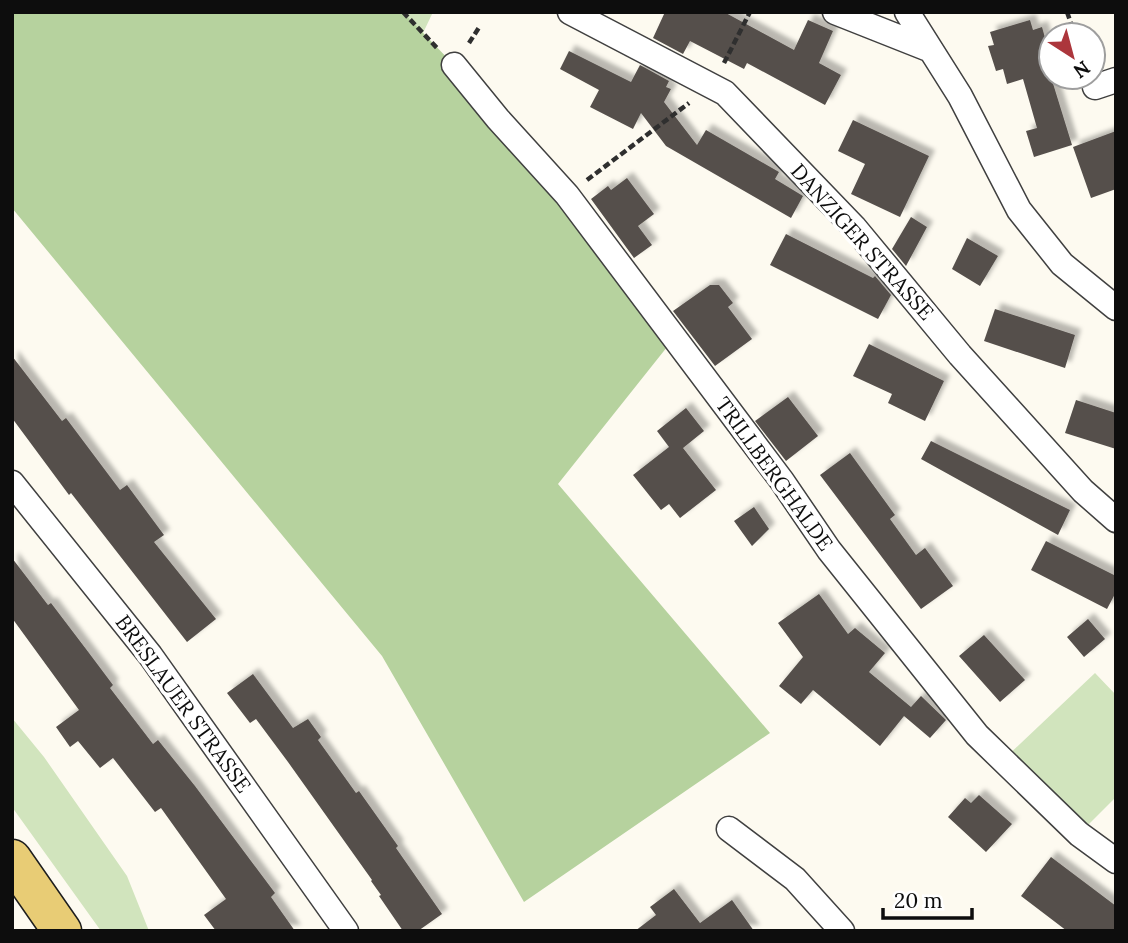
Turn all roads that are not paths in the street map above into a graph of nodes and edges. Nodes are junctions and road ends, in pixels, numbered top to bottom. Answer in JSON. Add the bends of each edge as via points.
{"nodes":[{"id":1,"x":570,"y":12,"type":"edge"},
{"id":2,"x":835,"y":12,"type":"edge"},
{"id":3,"x":907,"y":12,"type":"edge"},
{"id":4,"x":931,"y":50,"type":"junction"},
{"id":5,"x":454,"y":65,"type":"road end"},
{"id":6,"x":1116,"y":308,"type":"edge"},
{"id":7,"x":12,"y":483,"type":"edge"},
{"id":8,"x":1116,"y":520,"type":"edge"},
{"id":9,"x":729,"y":829,"type":"dead end"},
{"id":10,"x":12,"y":859,"type":"edge"},
{"id":11,"x":1116,"y":861,"type":"edge"},
{"id":12,"x":62,"y":931,"type":"edge"},
{"id":13,"x":346,"y":931,"type":"edge"},
{"id":14,"x":842,"y":931,"type":"edge"}],
"edges":[{"from":1,"to":8,"type":"street","name":"DANZIGER STRASSE","via":[[725,93],[854,227],[969,365],[1083,491]]},
{"from":2,"to":4,"type":"street"},
{"from":3,"to":4,"type":"street"},
{"from":4,"to":6,"type":"street","via":[[1019,210],[1062,264]]},
{"from":5,"to":11,"type":"street","name":"TRILLBERGHALDE","via":[[567,195],[782,481],[828,550],[977,735],[1079,834]]},
{"from":7,"to":13,"type":"street","name":"BRESLAUER STRASSE","via":[[150,655]]},
{"from":9,"to":14,"type":"street","via":[[795,879]]},
{"from":10,"to":12,"type":"main road"}]}
